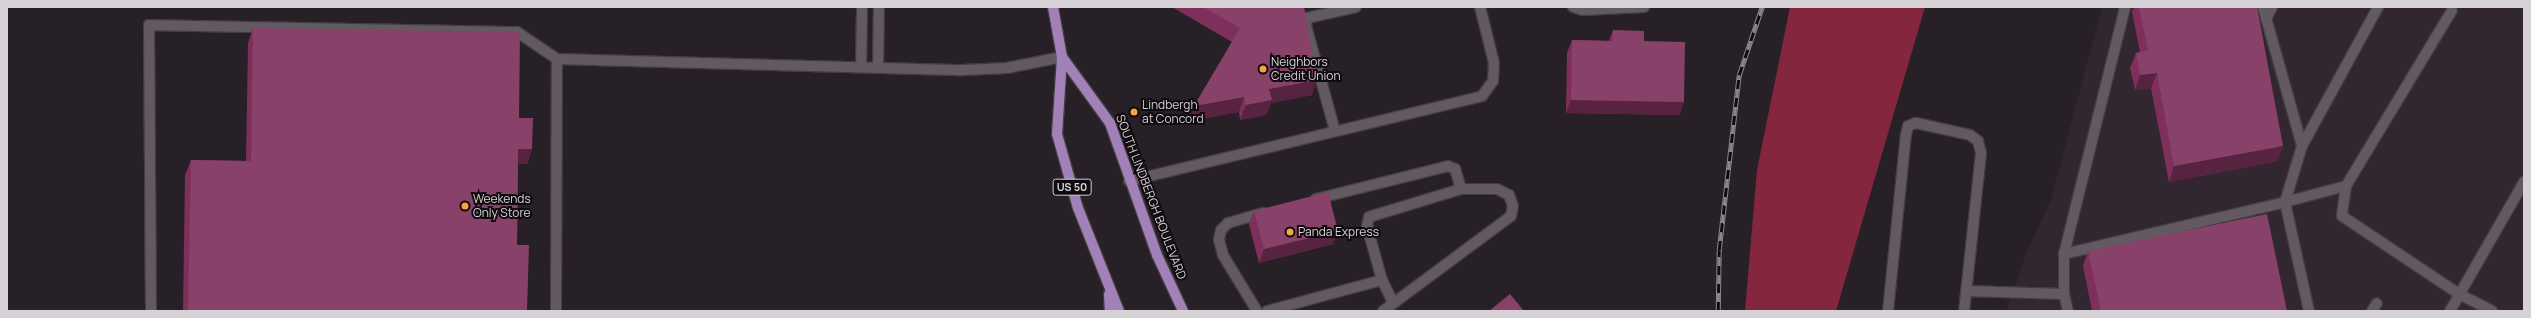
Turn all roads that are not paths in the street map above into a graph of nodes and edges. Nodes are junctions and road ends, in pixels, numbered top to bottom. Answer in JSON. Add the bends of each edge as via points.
{"nodes":[{"id":1,"x":862,"y":7,"type":"edge"},
{"id":2,"x":878,"y":7,"type":"edge"},
{"id":3,"x":1053,"y":7,"type":"edge"},
{"id":4,"x":1356,"y":7,"type":"edge"},
{"id":5,"x":1480,"y":7,"type":"edge"},
{"id":6,"x":1573,"y":7,"type":"edge"},
{"id":7,"x":1644,"y":7,"type":"edge"},
{"id":8,"x":2125,"y":7,"type":"edge"},
{"id":9,"x":2263,"y":7,"type":"edge"},
{"id":10,"x":2272,"y":7,"type":"edge"},
{"id":11,"x":2378,"y":7,"type":"edge"},
{"id":12,"x":2452,"y":10,"type":"dead end"},
{"id":13,"x":2266,"y":18,"type":"junction"},
{"id":14,"x":1062,"y":57,"type":"junction"},
{"id":15,"x":557,"y":58,"type":"junction"},
{"id":16,"x":861,"y":67,"type":"junction"},
{"id":17,"x":878,"y":68,"type":"junction"},
{"id":18,"x":1335,"y":131,"type":"junction"},
{"id":19,"x":2302,"y":146,"type":"junction"},
{"id":20,"x":1129,"y":181,"type":"junction"},
{"id":21,"x":2524,"y":182,"type":"edge"},
{"id":22,"x":2346,"y":186,"type":"junction"},
{"id":23,"x":1461,"y":189,"type":"junction"},
{"id":24,"x":1309,"y":201,"type":"edge"},
{"id":25,"x":2285,"y":202,"type":"junction"},
{"id":26,"x":1271,"y":211,"type":"edge"},
{"id":27,"x":2064,"y":254,"type":"junction"},
{"id":28,"x":1382,"y":280,"type":"junction"},
{"id":29,"x":1109,"y":290,"type":"junction"},
{"id":30,"x":1966,"y":291,"type":"junction"},
{"id":31,"x":2064,"y":294,"type":"junction"},
{"id":32,"x":2459,"y":294,"type":"junction"},
{"id":33,"x":1393,"y":303,"type":"junction"},
{"id":34,"x":150,"y":311,"type":"edge"},
{"id":35,"x":556,"y":311,"type":"edge"},
{"id":36,"x":1110,"y":311,"type":"edge"},
{"id":37,"x":1119,"y":311,"type":"edge"},
{"id":38,"x":1183,"y":311,"type":"edge"},
{"id":39,"x":1257,"y":311,"type":"edge"},
{"id":40,"x":1267,"y":311,"type":"edge"},
{"id":41,"x":1383,"y":311,"type":"edge"},
{"id":42,"x":1888,"y":311,"type":"edge"},
{"id":43,"x":1964,"y":311,"type":"edge"},
{"id":44,"x":2068,"y":311,"type":"edge"},
{"id":45,"x":2309,"y":311,"type":"edge"},
{"id":46,"x":2450,"y":311,"type":"edge"},
{"id":47,"x":2492,"y":311,"type":"edge"}],
"edges":[{"from":1,"to":16,"type":"lane"},
{"from":2,"to":17,"type":"lane"},
{"from":3,"to":14,"type":"main road","name":"SOUTH LINDBERGH BOULEVARD","number":"US 50"},
{"from":4,"to":18,"type":"lane","via":[[1307,18],[1306,26]]},
{"from":5,"to":18,"type":"lane","via":[[1494,63],[1493,81],[1482,96]]},
{"from":6,"to":7,"type":"lane","via":[[1583,10]]},
{"from":8,"to":27,"type":"lane"},
{"from":9,"to":13,"type":"lane"},
{"from":10,"to":13,"type":"lane"},
{"from":11,"to":19,"type":"lane"},
{"from":12,"to":22,"type":"lane"},
{"from":13,"to":19,"type":"lane"},
{"from":14,"to":17,"type":"lane","via":[[1007,68]]},
{"from":14,"to":20,"type":"main road","name":"SOUTH LINDBERGH BOULEVARD","number":"US 50","via":[[1110,123]]},
{"from":14,"to":29,"type":"main road","name":"SOUTH LINDBERGH BOULEVARD","number":"US 50","via":[[1057,134],[1078,208]]},
{"from":15,"to":16,"type":"lane"},
{"from":15,"to":34,"type":"lane","via":[[518,32],[149,26]]},
{"from":15,"to":35,"type":"lane"},
{"from":16,"to":17,"type":"lane"},
{"from":18,"to":20,"type":"lane"},
{"from":19,"to":25,"type":"lane"},
{"from":20,"to":38,"type":"main road","name":"SOUTH LINDBERGH BOULEVARD","number":"US 50","via":[[1157,255]]},
{"from":21,"to":32,"type":"lane"},
{"from":22,"to":25,"type":"lane"},
{"from":22,"to":32,"type":"lane","via":[[2342,216]]},
{"from":23,"to":24,"type":"lane","via":[[1455,169],[1448,166]]},
{"from":23,"to":28,"type":"lane","via":[[1369,217],[1368,226]]},
{"from":23,"to":33,"type":"lane","via":[[1497,189],[1509,195],[1513,206],[1511,216]]},
{"from":25,"to":27,"type":"lane"},
{"from":25,"to":45,"type":"lane"},
{"from":26,"to":39,"type":"lane","via":[[1228,223],[1220,235],[1223,255]]},
{"from":27,"to":31,"type":"lane"},
{"from":28,"to":33,"type":"lane"},
{"from":28,"to":40,"type":"lane"},
{"from":29,"to":36,"type":"main road"},
{"from":29,"to":37,"type":"main road","name":"SOUTH LINDBERGH BOULEVARD","number":"US 50"},
{"from":30,"to":31,"type":"lane"},
{"from":30,"to":42,"type":"lane","via":[[1981,153],[1978,142],[1970,135],[1916,123],[1908,126],[1906,134]]},
{"from":30,"to":43,"type":"lane"},
{"from":31,"to":44,"type":"lane"},
{"from":32,"to":46,"type":"lane"},
{"from":32,"to":47,"type":"lane"},
{"from":33,"to":41,"type":"lane"}]}
